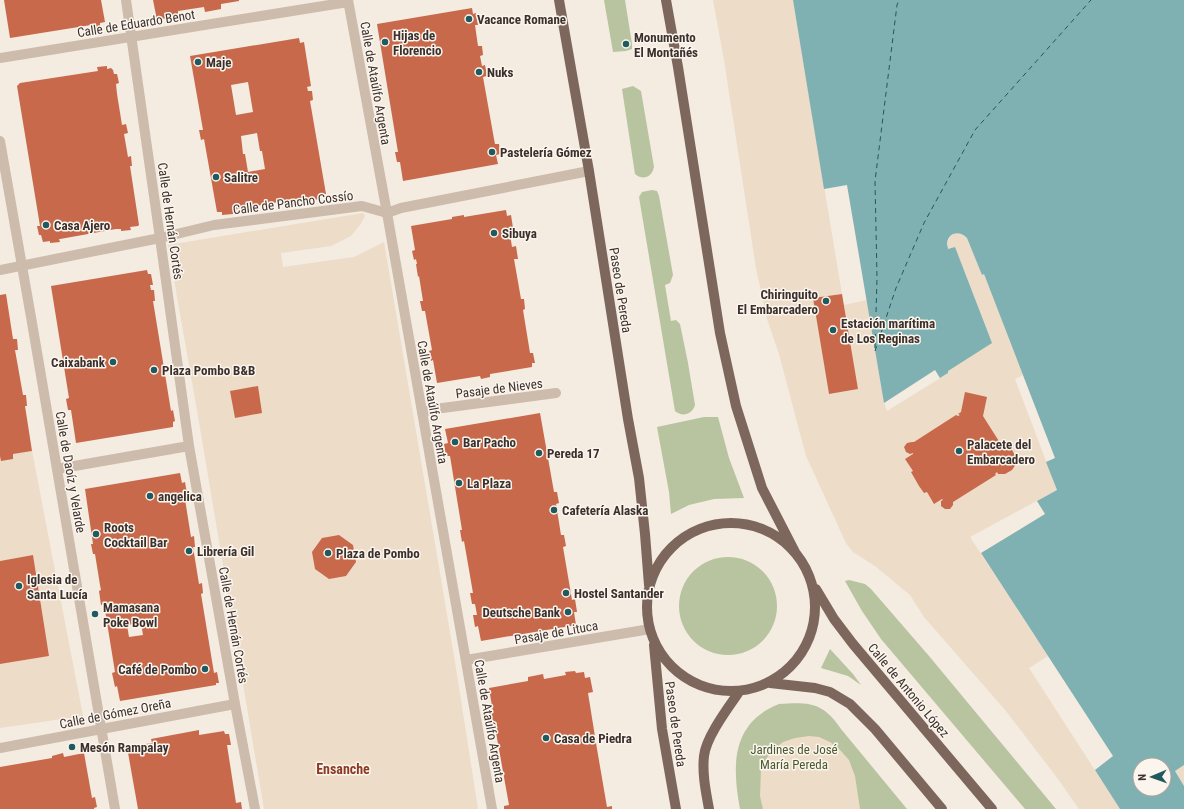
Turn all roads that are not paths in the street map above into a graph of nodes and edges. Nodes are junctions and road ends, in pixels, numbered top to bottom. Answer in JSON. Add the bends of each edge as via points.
{"nodes":[{"id":1,"x":126,"y":0,"type":"edge"},
{"id":2,"x":559,"y":0,"type":"edge"},
{"id":3,"x":666,"y":0,"type":"edge"},
{"id":4,"x":350,"y":1,"type":"edge"},
{"id":5,"x":132,"y":37,"type":"junction"},
{"id":6,"x":0,"y":58,"type":"edge"},
{"id":7,"x":0,"y":140,"type":"edge"},
{"id":8,"x":588,"y":171,"type":"junction"},
{"id":9,"x":387,"y":213,"type":"junction"},
{"id":10,"x":160,"y":238,"type":"junction"},
{"id":11,"x":22,"y":267,"type":"junction"},
{"id":12,"x":0,"y":270,"type":"edge"},
{"id":13,"x":556,"y":393,"type":"dead end"},
{"id":14,"x":422,"y":412,"type":"junction"},
{"id":15,"x":189,"y":446,"type":"junction"},
{"id":16,"x":57,"y":469,"type":"junction"},
{"id":17,"x":796,"y":552,"type":"junction"},
{"id":18,"x":812,"y":583,"type":"junction"},
{"id":19,"x":649,"y":586,"type":"junction"},
{"id":20,"x":650,"y":629,"type":"junction"},
{"id":21,"x":654,"y":641,"type":"junction"},
{"id":22,"x":466,"y":660,"type":"junction"},
{"id":23,"x":770,"y":683,"type":"junction"},
{"id":24,"x":739,"y":692,"type":"junction"},
{"id":25,"x":235,"y":704,"type":"junction"},
{"id":26,"x":101,"y":729,"type":"junction"},
{"id":27,"x":0,"y":748,"type":"edge"},
{"id":28,"x":115,"y":809,"type":"edge"},
{"id":29,"x":255,"y":809,"type":"edge"},
{"id":30,"x":492,"y":809,"type":"edge"},
{"id":31,"x":676,"y":809,"type":"edge"},
{"id":32,"x":709,"y":809,"type":"edge"},
{"id":33,"x":942,"y":809,"type":"edge"},
{"id":34,"x":992,"y":809,"type":"edge"}],
"edges":[{"from":1,"to":5,"type":"street","name":"Calle de Hernán Cortés"},
{"from":2,"to":8,"type":"main road","name":"Paseo de Pereda"},
{"from":3,"to":17,"type":"main road","via":[[720,333],[736,406],[762,488]]},
{"from":4,"to":5,"type":"street","name":"Calle de Eduardo Benot"},
{"from":4,"to":9,"type":"street","name":"Calle de Ataúlfo Argenta"},
{"from":5,"to":6,"type":"street","name":"Calle de Eduardo Benot"},
{"from":5,"to":10,"type":"street","name":"Calle de Hernán Cortés"},
{"from":7,"to":11,"type":"street","name":"Calle de Daoíz y Velarde"},
{"from":8,"to":9,"type":"street","via":[[401,208]]},
{"from":8,"to":19,"type":"main road","name":"Paseo de Pereda","via":[[639,478]]},
{"from":9,"to":10,"type":"street","name":"Calle de Pancho Cossío","via":[[362,206],[214,225]]},
{"from":9,"to":14,"type":"street","name":"Calle de Ataúlfo Argenta"},
{"from":10,"to":11,"type":"street","name":"Calle de Pancho Cossío"},
{"from":10,"to":15,"type":"street","name":"Calle de Hernán Cortés"},
{"from":11,"to":12,"type":"street","name":"Calle de Pancho Cossío"},
{"from":11,"to":16,"type":"street","name":"Calle de Daoíz y Velarde"},
{"from":13,"to":14,"type":"street","name":"Pasaje de Nieves"},
{"from":14,"to":22,"type":"street","name":"Calle de Ataúlfo Argenta"},
{"from":15,"to":16,"type":"street"},
{"from":15,"to":25,"type":"street","name":"Calle de Hernán Cortés"},
{"from":16,"to":26,"type":"street","name":"Calle de Daoíz y Velarde"},
{"from":17,"to":18,"type":"main road","via":[[803,561]]},
{"from":17,"to":19,"type":"main road","via":[[780,538],[762,528],[722,522],[702,527],[684,536],[657,566]]},
{"from":18,"to":23,"type":"main road","via":[[816,616],[812,633],[796,662]]},
{"from":18,"to":34,"type":"main road","name":"Calle de Antonio López","via":[[853,644]]},
{"from":19,"to":20,"type":"main road","via":[[647,615]]},
{"from":20,"to":21,"type":"main road"},
{"from":20,"to":22,"type":"street","name":"Pasaje de Lituca"},
{"from":21,"to":24,"type":"main road","via":[[674,670],[688,680],[704,687]]},
{"from":21,"to":31,"type":"main road","name":"Paseo de Pereda","via":[[662,729]]},
{"from":22,"to":30,"type":"street","name":"Calle de Ataúlfo Argenta"},
{"from":23,"to":24,"type":"main road"},
{"from":23,"to":33,"type":"main road","via":[[816,688],[830,692],[850,704],[875,729]]},
{"from":24,"to":32,"type":"main road","name":"Paseo de Pereda","via":[[706,746],[704,779]]},
{"from":25,"to":26,"type":"street","name":"Calle de Gómez Oreña"},
{"from":25,"to":29,"type":"street","name":"Calle de Hernán Cortés"},
{"from":26,"to":27,"type":"street","name":"Calle de Gómez Oreña"},
{"from":26,"to":28,"type":"street","name":"Calle de Daoíz y Velarde"}]}
